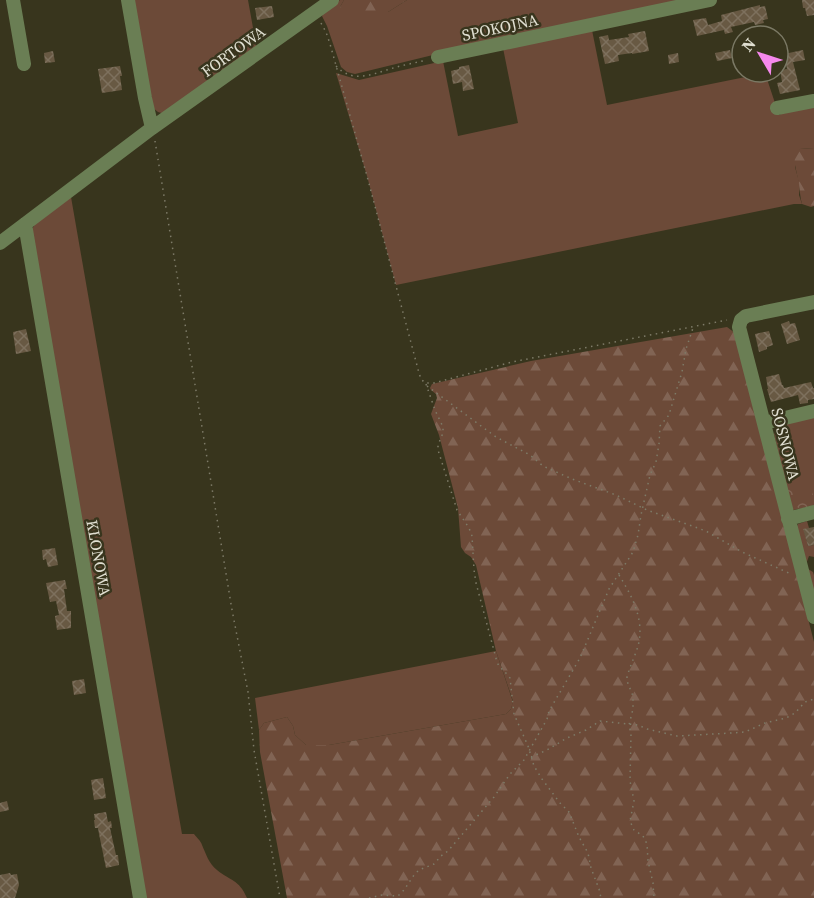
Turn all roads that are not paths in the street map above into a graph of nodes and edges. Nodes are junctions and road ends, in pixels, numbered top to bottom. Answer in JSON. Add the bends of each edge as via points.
{"nodes":[{"id":1,"x":13,"y":0,"type":"edge"},
{"id":2,"x":128,"y":0,"type":"edge"},
{"id":3,"x":332,"y":0,"type":"edge"},
{"id":4,"x":710,"y":0,"type":"edge"},
{"id":5,"x":438,"y":57,"type":"road end"},
{"id":6,"x":24,"y":64,"type":"dead end"},
{"id":7,"x":814,"y":101,"type":"edge"},
{"id":8,"x":777,"y":108,"type":"dead end"},
{"id":9,"x":152,"y":128,"type":"junction"},
{"id":10,"x":25,"y":224,"type":"junction"},
{"id":11,"x":0,"y":243,"type":"edge"},
{"id":12,"x":814,"y":303,"type":"edge"},
{"id":13,"x":814,"y":411,"type":"edge"},
{"id":14,"x":764,"y":423,"type":"junction"},
{"id":15,"x":814,"y":512,"type":"edge"},
{"id":16,"x":788,"y":519,"type":"junction"},
{"id":17,"x":814,"y":617,"type":"edge"},
{"id":18,"x":140,"y":898,"type":"edge"}],
"edges":[{"from":1,"to":6,"type":"street"},
{"from":2,"to":9,"type":"street"},
{"from":3,"to":9,"type":"street","name":"FORTOWA"},
{"from":4,"to":5,"type":"street","name":"SPOKOJNA"},
{"from":7,"to":8,"type":"street"},
{"from":9,"to":10,"type":"street","name":"FORTOWA"},
{"from":10,"to":11,"type":"street","name":"FORTOWA"},
{"from":10,"to":18,"type":"street","name":"KLONOWA"},
{"from":12,"to":14,"type":"street","name":"SOSNOWA","via":[[741,320],[739,327]]},
{"from":13,"to":14,"type":"street"},
{"from":14,"to":16,"type":"street","name":"SOSNOWA"},
{"from":15,"to":16,"type":"street"},
{"from":16,"to":17,"type":"street","name":"SOSNOWA"}]}
